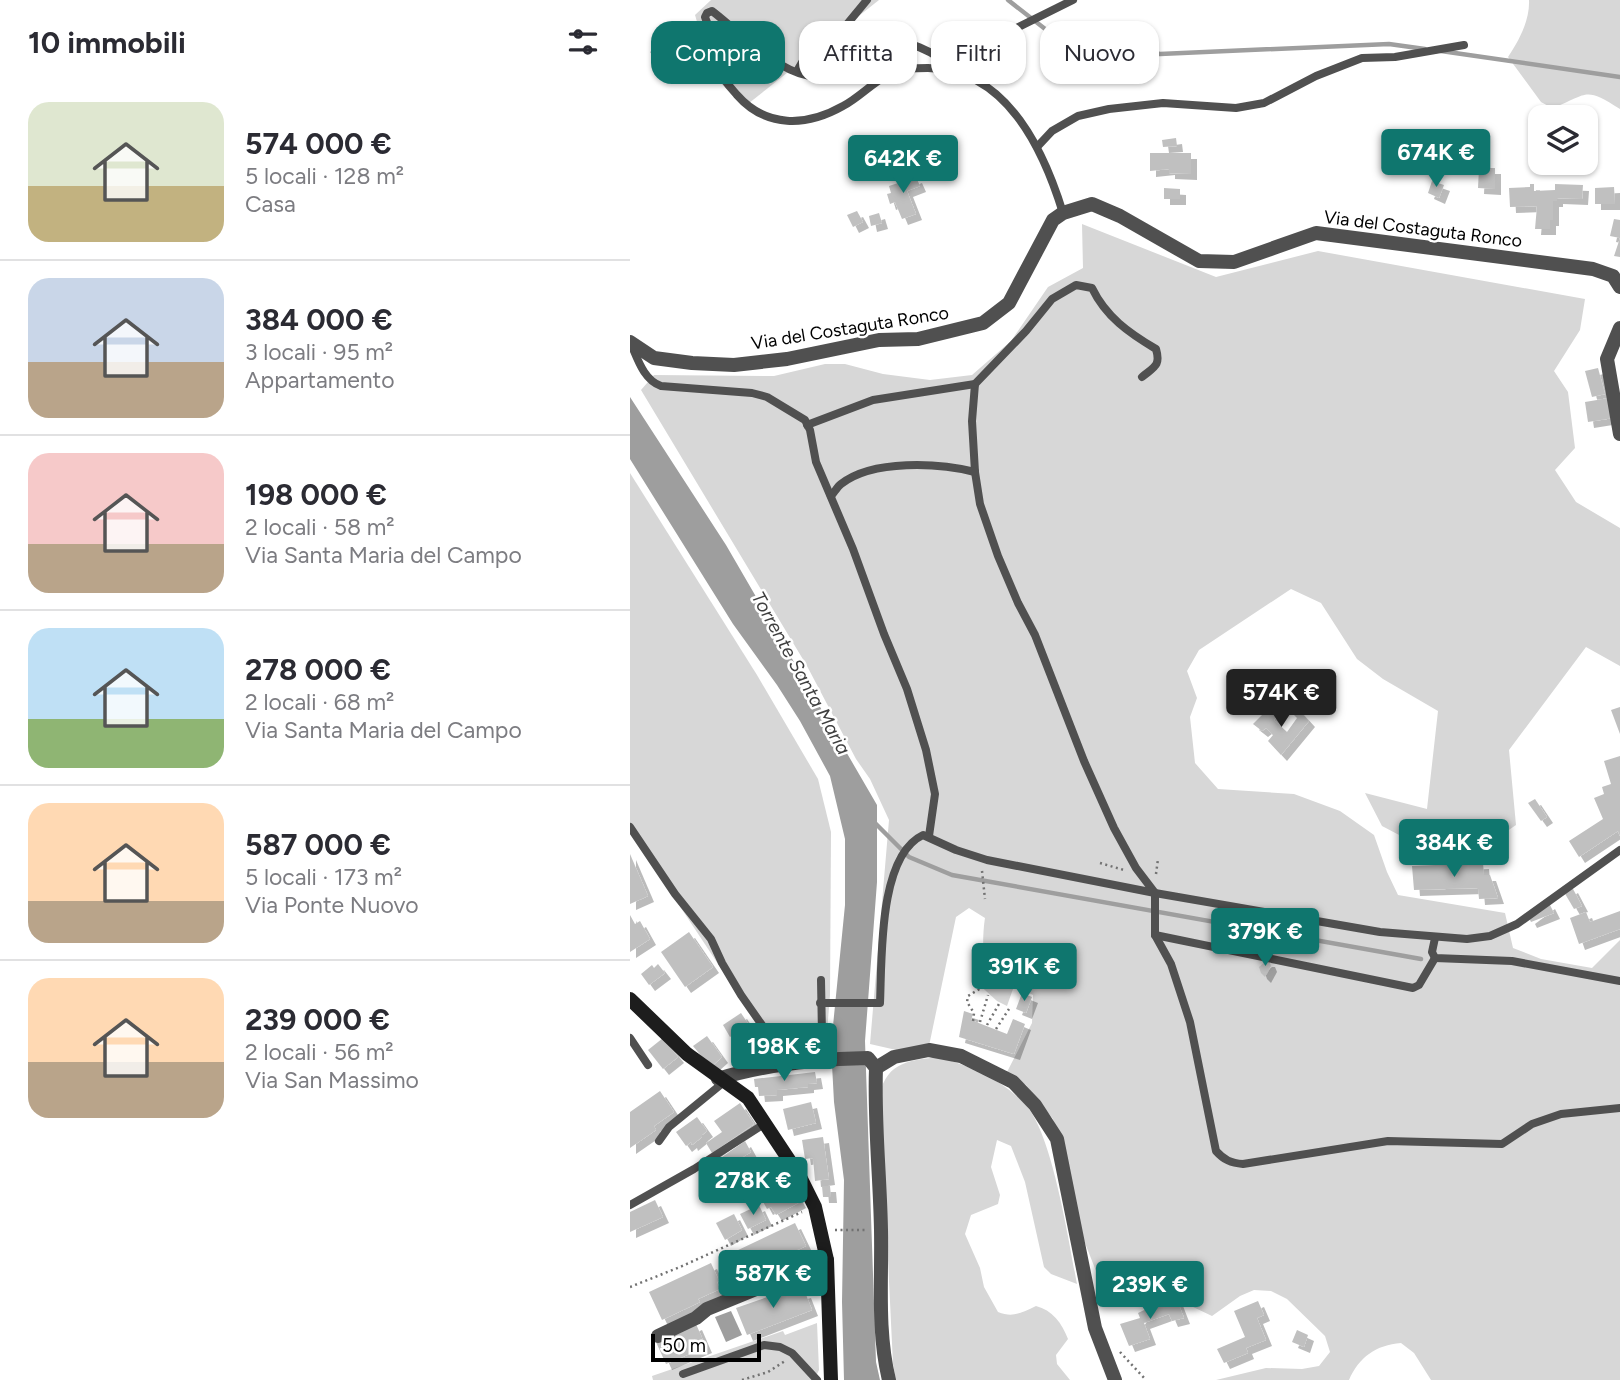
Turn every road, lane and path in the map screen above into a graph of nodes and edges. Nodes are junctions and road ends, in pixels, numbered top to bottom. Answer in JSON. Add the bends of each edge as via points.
{"nodes":[{"id":1,"x":867,"y":0,"type":"edge"},
{"id":2,"x":1073,"y":0,"type":"edge"},
{"id":3,"x":1026,"y":24,"type":"edge"},
{"id":4,"x":1464,"y":44,"type":"dead end"},
{"id":5,"x":931,"y":52,"type":"edge"},
{"id":6,"x":931,"y":69,"type":"edge"},
{"id":7,"x":797,"y":71,"type":"junction"},
{"id":8,"x":981,"y":84,"type":"edge"},
{"id":9,"x":1037,"y":147,"type":"junction"},
{"id":10,"x":1063,"y":213,"type":"junction"},
{"id":11,"x":1620,"y":287,"type":"edge"},
{"id":12,"x":1620,"y":328,"type":"edge"},
{"id":13,"x":630,"y":342,"type":"edge"},
{"id":14,"x":1142,"y":377,"type":"dead end"},
{"id":15,"x":975,"y":384,"type":"junction"},
{"id":16,"x":807,"y":425,"type":"junction"},
{"id":17,"x":1620,"y":434,"type":"edge"},
{"id":18,"x":975,"y":472,"type":"junction"},
{"id":19,"x":831,"y":496,"type":"junction"},
{"id":20,"x":630,"y":827,"type":"edge"},
{"id":21,"x":929,"y":836,"type":"junction"},
{"id":22,"x":1620,"y":850,"type":"edge"},
{"id":23,"x":1101,"y":863,"type":"dead end"},
{"id":24,"x":982,"y":869,"type":"dead end"},
{"id":25,"x":1144,"y":878,"type":"junction"},
{"id":26,"x":1154,"y":897,"type":"junction"},
{"id":27,"x":985,"y":899,"type":"dead end"},
{"id":28,"x":1154,"y":931,"type":"junction"},
{"id":29,"x":1435,"y":938,"type":"junction"},
{"id":30,"x":1435,"y":958,"type":"junction"},
{"id":31,"x":821,"y":979,"type":"dead end"},
{"id":32,"x":1620,"y":981,"type":"edge"},
{"id":33,"x":981,"y":988,"type":"dead end"},
{"id":34,"x":988,"y":995,"type":"dead end"},
{"id":35,"x":824,"y":1003,"type":"junction"},
{"id":36,"x":631,"y":1004,"type":"edge"},
{"id":37,"x":999,"y":1004,"type":"dead end"},
{"id":38,"x":1009,"y":1009,"type":"dead end"},
{"id":39,"x":973,"y":1021,"type":"dead end"},
{"id":40,"x":980,"y":1022,"type":"dead end"},
{"id":41,"x":987,"y":1025,"type":"dead end"},
{"id":42,"x":996,"y":1029,"type":"dead end"},
{"id":43,"x":630,"y":1038,"type":"edge"},
{"id":44,"x":872,"y":1063,"type":"junction"},
{"id":45,"x":648,"y":1065,"type":"dead end"},
{"id":46,"x":721,"y":1080,"type":"junction"},
{"id":47,"x":1620,"y":1108,"type":"edge"},
{"id":48,"x":764,"y":1124,"type":"junction"},
{"id":49,"x":659,"y":1141,"type":"dead end"},
{"id":50,"x":630,"y":1205,"type":"edge"},
{"id":51,"x":815,"y":1207,"type":"junction"},
{"id":52,"x":831,"y":1230,"type":"dead end"},
{"id":53,"x":872,"y":1230,"type":"dead end"},
{"id":54,"x":827,"y":1261,"type":"junction"},
{"id":55,"x":630,"y":1287,"type":"edge"},
{"id":56,"x":658,"y":1336,"type":"dead end"},
{"id":57,"x":792,"y":1353,"type":"junction"},
{"id":58,"x":683,"y":1374,"type":"dead end"},
{"id":59,"x":742,"y":1380,"type":"edge"},
{"id":60,"x":817,"y":1380,"type":"edge"},
{"id":61,"x":831,"y":1380,"type":"edge"},
{"id":62,"x":889,"y":1380,"type":"edge"},
{"id":63,"x":1115,"y":1380,"type":"edge"}],
"edges":[{"from":1,"to":7,"type":"lane"},
{"from":2,"to":3,"type":"lane"},
{"from":4,"to":9,"type":"lane","via":[[1362,58],[1264,103],[1236,108],[1163,103],[1078,116],[1052,131]]},
{"from":5,"to":7,"type":"lane","via":[[880,36],[828,75]]},
{"from":6,"to":7,"type":"lane","via":[[891,73],[823,116],[773,120],[743,101],[721,73],[707,13],[712,11],[764,54]]},
{"from":8,"to":9,"type":"lane","via":[[1014,111]]},
{"from":9,"to":10,"type":"lane"},
{"from":10,"to":11,"type":"street","name":"Via del Costaguta Ronco","via":[[1092,204],[1199,261],[1234,262],[1316,233],[1593,269],[1613,276]]},
{"from":10,"to":13,"type":"street","name":"Via del Costaguta Ronco","via":[[1053,220],[1009,303],[983,323],[918,339],[879,340],[734,365],[654,358]]},
{"from":12,"to":17,"type":"street","via":[[1607,359]]},
{"from":13,"to":16,"type":"lane","via":[[653,383],[767,397],[796,413]]},
{"from":14,"to":15,"type":"lane","via":[[1156,366],[1156,349],[1128,333],[1100,304],[1092,288],[1076,285],[1052,299]]},
{"from":15,"to":16,"type":"lane","via":[[873,400]]},
{"from":15,"to":18,"type":"lane"},
{"from":16,"to":19,"type":"lane","via":[[816,463]]},
{"from":18,"to":19,"type":"lane","via":[[953,467],[872,469],[841,484]]},
{"from":18,"to":25,"type":"lane","via":[[980,504],[1013,591],[1114,828]]},
{"from":19,"to":21,"type":"lane","via":[[907,689],[926,750],[935,794]]},
{"from":20,"to":35,"type":"lane","via":[[711,939],[734,985],[778,1048],[799,1055],[813,1050],[822,1035]]},
{"from":21,"to":26,"type":"lane","via":[[988,860]]},
{"from":21,"to":35,"type":"lane","via":[[915,839],[898,862],[886,901],[880,1003]]},
{"from":22,"to":29,"type":"lane","via":[[1517,924],[1490,936]]},
{"from":23,"to":25,"type":"path"},
{"from":24,"to":27,"type":"path"},
{"from":25,"to":26,"type":"lane"},
{"from":26,"to":28,"type":"lane"},
{"from":26,"to":29,"type":"lane"},
{"from":28,"to":30,"type":"lane","via":[[1413,988]]},
{"from":28,"to":47,"type":"lane","via":[[1171,964],[1190,1022],[1216,1151],[1233,1163],[1388,1141],[1502,1144],[1532,1124],[1561,1114]]},
{"from":29,"to":30,"type":"lane"},
{"from":30,"to":32,"type":"lane","via":[[1512,961]]},
{"from":31,"to":35,"type":"lane"},
{"from":33,"to":39,"type":"path","via":[[968,996]]},
{"from":34,"to":40,"type":"path"},
{"from":36,"to":46,"type":"street"},
{"from":37,"to":41,"type":"path"},
{"from":38,"to":42,"type":"path"},
{"from":43,"to":45,"type":"lane"},
{"from":44,"to":46,"type":"street","via":[[828,1059],[748,1070]]},
{"from":44,"to":62,"type":"street","via":[[881,1328]]},
{"from":44,"to":63,"type":"street","via":[[929,1050],[961,1056],[1013,1082],[1035,1105],[1057,1139],[1095,1328]]},
{"from":46,"to":48,"type":"street","via":[[747,1098]]},
{"from":46,"to":49,"type":"lane"},
{"from":48,"to":50,"type":"lane"},
{"from":48,"to":51,"type":"street"},
{"from":51,"to":54,"type":"street"},
{"from":51,"to":55,"type":"path"},
{"from":52,"to":53,"type":"path"},
{"from":54,"to":56,"type":"street","via":[[706,1308],[696,1318]]},
{"from":54,"to":61,"type":"street"},
{"from":57,"to":58,"type":"lane","via":[[764,1345]]},
{"from":57,"to":59,"type":"path","via":[[768,1372]]},
{"from":57,"to":60,"type":"lane"}]}
